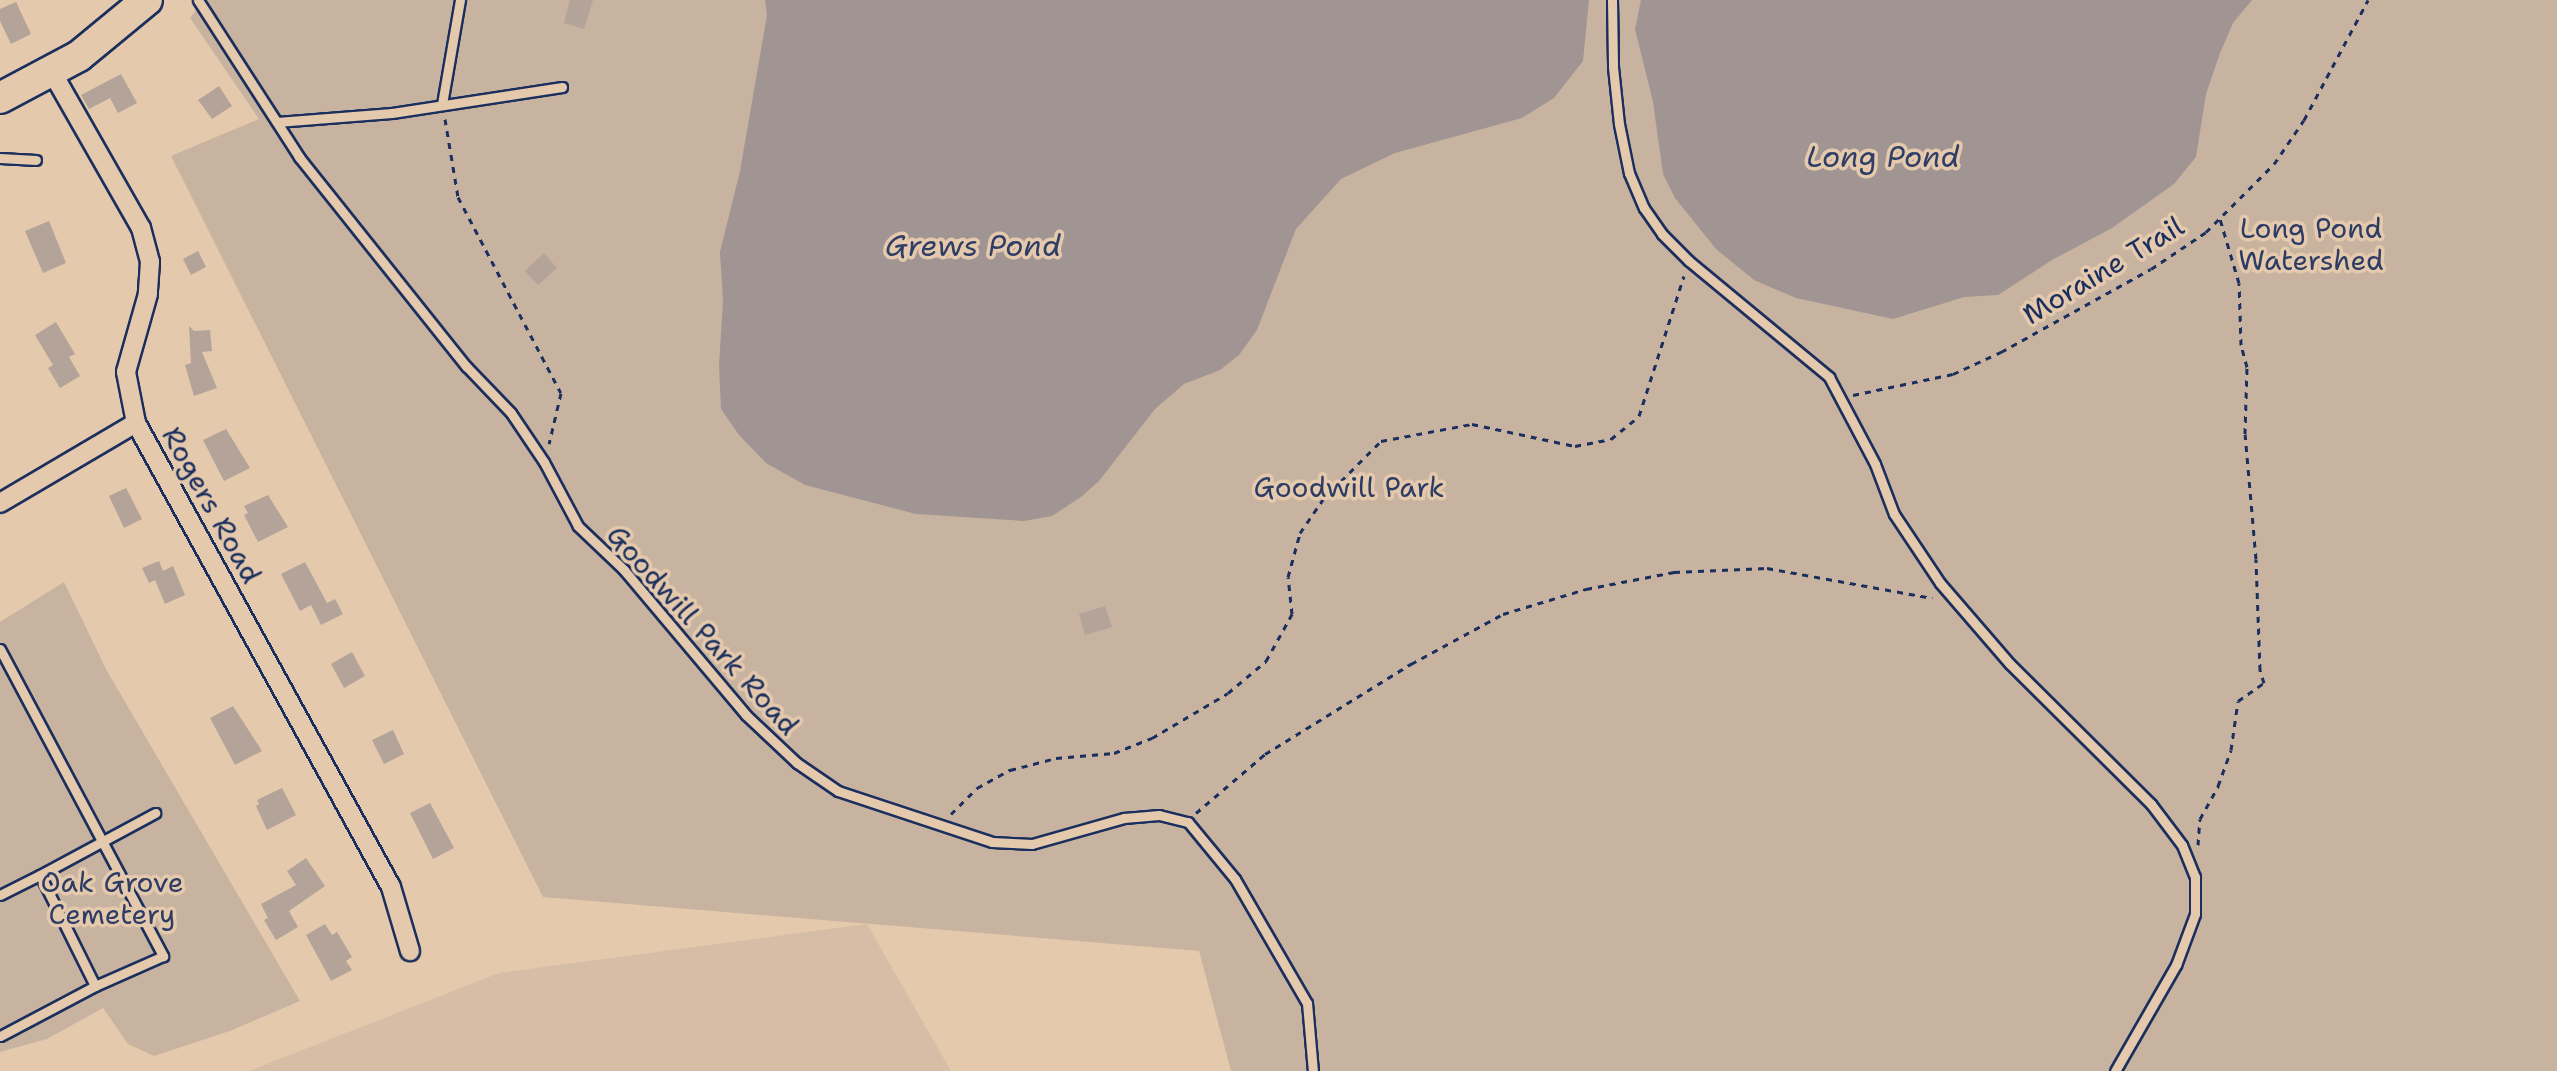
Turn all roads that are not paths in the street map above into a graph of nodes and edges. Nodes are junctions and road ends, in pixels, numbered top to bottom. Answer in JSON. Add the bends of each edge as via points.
{"nodes":[{"id":1,"x":147,"y":0,"type":"edge"},
{"id":2,"x":198,"y":0,"type":"edge"},
{"id":3,"x":460,"y":0,"type":"edge"},
{"id":4,"x":1612,"y":0,"type":"edge"},
{"id":5,"x":52,"y":72,"type":"junction"},
{"id":6,"x":562,"y":87,"type":"dead end"},
{"id":7,"x":0,"y":98,"type":"edge"},
{"id":8,"x":442,"y":104,"type":"junction"},
{"id":9,"x":277,"y":122,"type":"junction"},
{"id":10,"x":0,"y":158,"type":"edge"},
{"id":11,"x":36,"y":160,"type":"dead end"},
{"id":12,"x":136,"y":423,"type":"junction"},
{"id":13,"x":0,"y":503,"type":"edge"},
{"id":14,"x":0,"y":649,"type":"edge"},
{"id":15,"x":155,"y":813,"type":"dead end"},
{"id":16,"x":102,"y":843,"type":"junction"},
{"id":17,"x":40,"y":875,"type":"junction"},
{"id":18,"x":0,"y":895,"type":"edge"},
{"id":19,"x":410,"y":951,"type":"dead end"},
{"id":20,"x":95,"y":986,"type":"junction"},
{"id":21,"x":0,"y":1036,"type":"edge"},
{"id":22,"x":1313,"y":1071,"type":"edge"},
{"id":23,"x":2115,"y":1071,"type":"edge"}],
"edges":[{"from":1,"to":5,"type":"highway","via":[[105,37]]},
{"from":2,"to":9,"type":"lane","name":"Goodwill Park Road"},
{"from":3,"to":8,"type":"lane"},
{"from":4,"to":23,"type":"lane","via":[[1613,67],[1629,173],[1644,208],[1689,261],[1829,377],[1875,464],[1894,514],[1956,602],[2010,664],[2151,804],[2182,845],[2195,877],[2195,914],[2176,965]]},
{"from":5,"to":7,"type":"highway"},
{"from":5,"to":12,"type":"street","name":"Rogers Road","via":[[141,228],[150,262],[148,294],[126,372]]},
{"from":6,"to":8,"type":"lane"},
{"from":8,"to":9,"type":"lane"},
{"from":9,"to":22,"type":"lane","name":"Goodwill Park Road","via":[[362,237],[511,413],[578,526],[624,570],[746,715],[797,763],[838,791],[992,842],[1032,844],[1124,818],[1159,815],[1188,822],[1235,879],[1307,1003]]},
{"from":10,"to":11,"type":"lane"},
{"from":12,"to":13,"type":"street"},
{"from":12,"to":19,"type":"street","name":"Rogers Road","via":[[391,887]]},
{"from":14,"to":16,"type":"lane"},
{"from":15,"to":16,"type":"lane"},
{"from":16,"to":17,"type":"lane"},
{"from":16,"to":20,"type":"lane","via":[[163,956]]},
{"from":17,"to":18,"type":"lane"},
{"from":17,"to":20,"type":"lane"},
{"from":20,"to":21,"type":"lane"}]}
